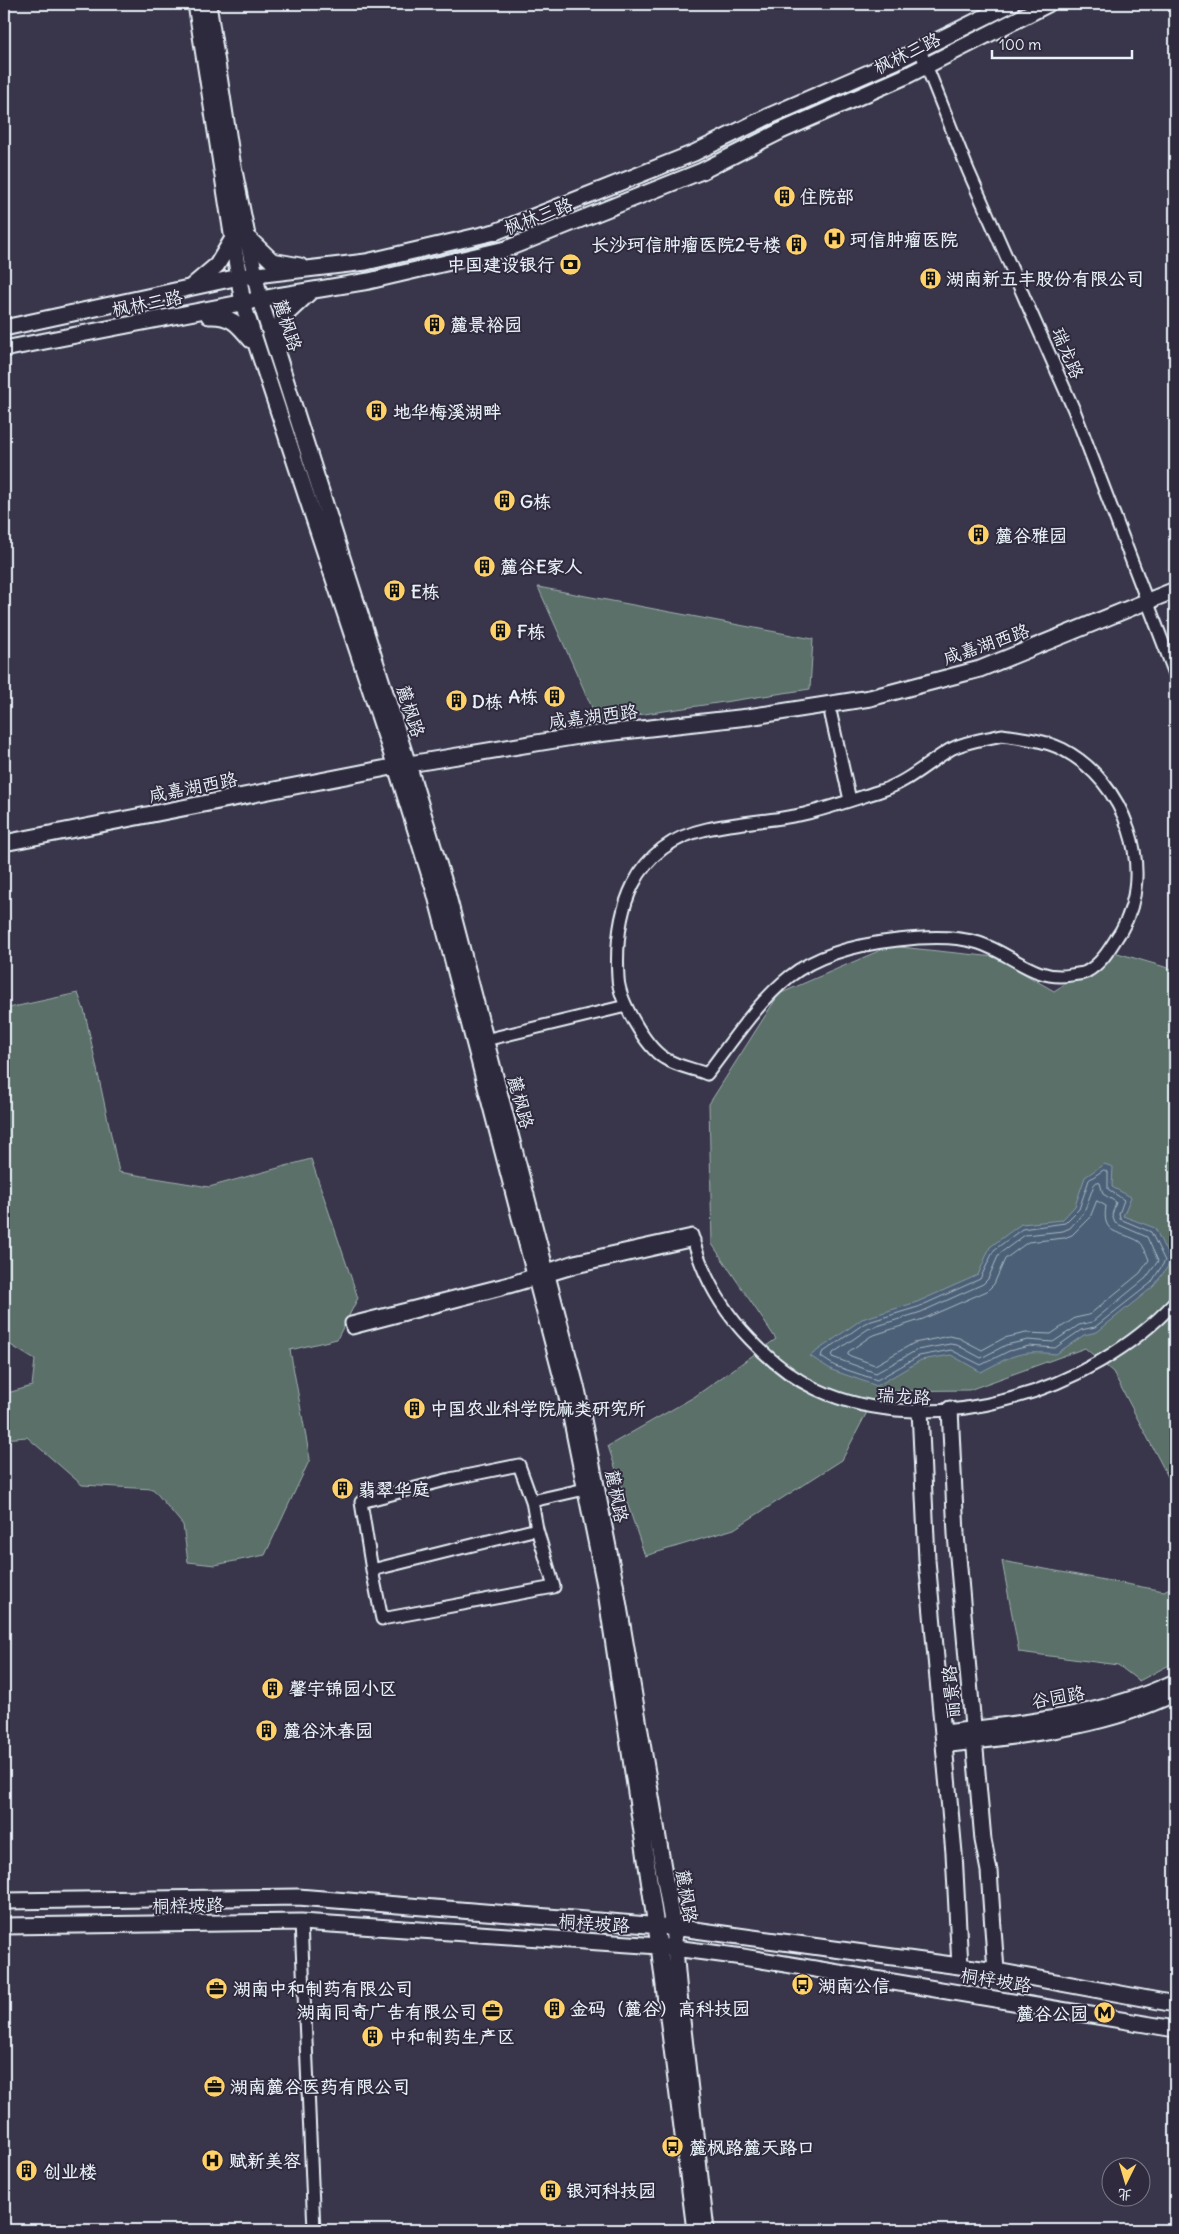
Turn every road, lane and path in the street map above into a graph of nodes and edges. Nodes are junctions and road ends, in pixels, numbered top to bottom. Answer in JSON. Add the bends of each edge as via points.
{"nodes":[{"id":1,"x":196,"y":4,"type":"edge"},
{"id":2,"x":208,"y":4,"type":"edge"},
{"id":3,"x":1011,"y":4,"type":"edge"},
{"id":4,"x":1048,"y":4,"type":"edge"},
{"id":5,"x":923,"y":48,"type":"junction"},
{"id":6,"x":930,"y":64,"type":"junction"},
{"id":7,"x":239,"y":238,"type":"junction"},
{"id":8,"x":317,"y":269,"type":"junction"},
{"id":9,"x":247,"y":277,"type":"junction"},
{"id":10,"x":188,"y":289,"type":"junction"},
{"id":11,"x":311,"y":290,"type":"junction"},
{"id":12,"x":260,"y":300,"type":"junction"},
{"id":13,"x":243,"y":304,"type":"junction"},
{"id":14,"x":165,"y":319,"type":"junction"},
{"id":15,"x":4,"y":328,"type":"edge"},
{"id":16,"x":4,"y":349,"type":"edge"},
{"id":17,"x":258,"y":349,"type":"junction"},
{"id":18,"x":278,"y":355,"type":"junction"},
{"id":19,"x":1175,"y":590,"type":"edge"},
{"id":20,"x":1175,"y":602,"type":"edge"},
{"id":21,"x":1154,"y":605,"type":"junction"},
{"id":22,"x":1175,"y":653,"type":"edge"},
{"id":23,"x":1175,"y":674,"type":"edge"},
{"id":24,"x":831,"y":715,"type":"junction"},
{"id":25,"x":404,"y":770,"type":"junction"},
{"id":26,"x":850,"y":800,"type":"junction"},
{"id":27,"x":4,"y":843,"type":"edge"},
{"id":28,"x":4,"y":854,"type":"edge"},
{"id":29,"x":626,"y":1006,"type":"junction"},
{"id":30,"x":485,"y":1040,"type":"junction"},
{"id":31,"x":541,"y":1274,"type":"junction"},
{"id":32,"x":1175,"y":1302,"type":"edge"},
{"id":33,"x":1175,"y":1309,"type":"edge"},
{"id":34,"x":950,"y":1412,"type":"junction"},
{"id":35,"x":920,"y":1413,"type":"junction"},
{"id":36,"x":585,"y":1488,"type":"junction"},
{"id":37,"x":532,"y":1501,"type":"junction"},
{"id":38,"x":537,"y":1529,"type":"junction"},
{"id":39,"x":372,"y":1570,"type":"junction"},
{"id":40,"x":1175,"y":1682,"type":"edge"},
{"id":41,"x":1175,"y":1693,"type":"edge"},
{"id":42,"x":974,"y":1735,"type":"junction"},
{"id":43,"x":943,"y":1739,"type":"junction"},
{"id":44,"x":4,"y":1901,"type":"edge"},
{"id":45,"x":301,"y":1922,"type":"junction"},
{"id":46,"x":4,"y":1926,"type":"edge"},
{"id":47,"x":656,"y":1926,"type":"junction"},
{"id":48,"x":673,"y":1927,"type":"junction"},
{"id":49,"x":667,"y":1947,"type":"junction"},
{"id":50,"x":960,"y":1966,"type":"junction"},
{"id":51,"x":996,"y":1971,"type":"junction"},
{"id":52,"x":1175,"y":2004,"type":"edge"},
{"id":53,"x":1175,"y":2029,"type":"edge"},
{"id":54,"x":314,"y":2230,"type":"edge"},
{"id":55,"x":694,"y":2230,"type":"edge"},
{"id":56,"x":706,"y":2230,"type":"edge"}],
"edges":[{"from":1,"to":7,"type":"main road","name":"麓枫路"},
{"from":2,"to":7,"type":"main road","name":"麓枫路"},
{"from":3,"to":5,"type":"main road","name":"枫林三路"},
{"from":4,"to":6,"type":"main road","name":"枫林三路"},
{"from":5,"to":6,"type":"street","name":"瑞龙路"},
{"from":5,"to":8,"type":"main road","name":"枫林三路","via":[[694,153],[495,232],[366,262]]},
{"from":6,"to":11,"type":"main road","name":"枫林三路","via":[[702,170],[506,249],[369,281]]},
{"from":6,"to":21,"type":"street","name":"瑞龙路","via":[[1080,408]]},
{"from":7,"to":8,"type":"main road","via":[[272,261]]},
{"from":7,"to":9,"type":"main road","name":"麓枫路"},
{"from":7,"to":10,"type":"main road","via":[[217,265]]},
{"from":8,"to":9,"type":"main road","name":"枫林三路"},
{"from":9,"to":10,"type":"main road","name":"枫林三路"},
{"from":9,"to":12,"type":"main road","name":"麓枫路"},
{"from":9,"to":13,"type":"main road"},
{"from":10,"to":15,"type":"main road","name":"枫林三路"},
{"from":11,"to":12,"type":"main road","name":"枫林三路"},
{"from":11,"to":18,"type":"main road","via":[[282,318]]},
{"from":12,"to":13,"type":"main road","name":"枫林三路"},
{"from":12,"to":18,"type":"main road","name":"麓枫路"},
{"from":13,"to":14,"type":"main road","name":"枫林三路"},
{"from":13,"to":17,"type":"main road"},
{"from":14,"to":16,"type":"main road","name":"枫林三路"},
{"from":14,"to":17,"type":"main road","via":[[224,316],[240,327]]},
{"from":17,"to":25,"type":"main road"},
{"from":18,"to":25,"type":"main road","name":"麓枫路"},
{"from":19,"to":21,"type":"main road","name":"咸嘉湖西路"},
{"from":20,"to":21,"type":"main road","name":"咸嘉湖西路"},
{"from":21,"to":22,"type":"street","name":"瑞龙路"},
{"from":21,"to":23,"type":"street","name":"瑞龙路"},
{"from":21,"to":24,"type":"main road","name":"咸嘉湖西路","via":[[983,679],[873,708]]},
{"from":21,"to":25,"type":"main road","name":"咸嘉湖西路","via":[[980,670],[870,698],[748,718],[579,736]]},
{"from":24,"to":25,"type":"main road","name":"咸嘉湖西路"},
{"from":24,"to":26,"type":"street"},
{"from":25,"to":27,"type":"main road","name":"咸嘉湖西路"},
{"from":25,"to":28,"type":"main road","name":"咸嘉湖西路"},
{"from":25,"to":30,"type":"main road","name":"麓枫路","via":[[446,889]]},
{"from":25,"to":31,"type":"main road"},
{"from":26,"to":29,"type":"street","via":[[805,814],[706,829],[672,841],[652,857],[633,884],[620,916],[616,954],[618,990]]},
{"from":26,"to":29,"type":"street","via":[[912,777],[953,748],[1002,735],[1031,739],[1062,750],[1090,769],[1112,794],[1125,819],[1137,872],[1132,908],[1105,957],[1086,972],[1063,977],[1039,974],[979,943],[958,940],[896,940],[832,954],[791,976],[772,992],[707,1074],[664,1058],[649,1042]]},
{"from":29,"to":30,"type":"street"},
{"from":30,"to":31,"type":"main road","name":"麓枫路"},
{"from":31,"to":31,"type":"street","via":[[351,1323],[352,1328],[509,1288]]},
{"from":31,"to":35,"type":"street","name":"瑞龙路","via":[[690,1238],[722,1306],[755,1344],[786,1372],[815,1389],[842,1399]]},
{"from":31,"to":36,"type":"main road"},
{"from":31,"to":48,"type":"main road","name":"麓枫路","via":[[578,1394],[616,1583]]},
{"from":32,"to":34,"type":"street","name":"瑞龙路","via":[[1120,1350],[1066,1381],[1033,1393]]},
{"from":33,"to":34,"type":"street","name":"瑞龙路","via":[[1124,1353],[1095,1373],[1068,1386],[999,1408]]},
{"from":34,"to":35,"type":"street","name":"瑞龙路"},
{"from":34,"to":42,"type":"main road","name":"丽景路","via":[[956,1534]]},
{"from":35,"to":43,"type":"main road","name":"丽景路","via":[[927,1550]]},
{"from":36,"to":37,"type":"street"},
{"from":36,"to":47,"type":"main road","via":[[605,1585]]},
{"from":37,"to":38,"type":"street"},
{"from":37,"to":39,"type":"street","via":[[519,1465],[361,1502]]},
{"from":38,"to":39,"type":"street"},
{"from":38,"to":39,"type":"street","via":[[554,1587],[382,1619]]},
{"from":40,"to":42,"type":"main road","name":"谷园路","via":[[1134,1699]]},
{"from":41,"to":42,"type":"main road","name":"谷园路","via":[[1116,1717],[1064,1727]]},
{"from":42,"to":43,"type":"main road","name":"谷园路"},
{"from":42,"to":51,"type":"main road","name":"丽景路"},
{"from":43,"to":50,"type":"main road","name":"丽景路"},
{"from":44,"to":47,"type":"main road","name":"桐梓坡路","via":[[298,1897]]},
{"from":45,"to":46,"type":"main road","name":"桐梓坡路"},
{"from":45,"to":49,"type":"main road","name":"桐梓坡路"},
{"from":45,"to":54,"type":"street"},
{"from":47,"to":48,"type":"main road","name":"桐梓坡路"},
{"from":47,"to":49,"type":"main road"},
{"from":48,"to":49,"type":"main road","name":"麓枫路"},
{"from":48,"to":50,"type":"main road","name":"桐梓坡路"},
{"from":49,"to":53,"type":"main road","name":"桐梓坡路"},
{"from":49,"to":55,"type":"main road"},
{"from":49,"to":56,"type":"main road","name":"麓枫路"},
{"from":50,"to":51,"type":"main road","name":"桐梓坡路"},
{"from":51,"to":52,"type":"main road","name":"桐梓坡路"}]}
